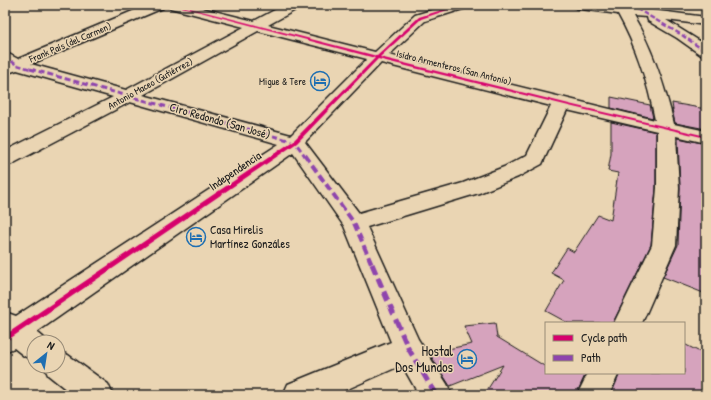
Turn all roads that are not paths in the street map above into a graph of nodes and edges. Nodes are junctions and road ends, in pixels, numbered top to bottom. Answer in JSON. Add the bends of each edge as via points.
{"nodes":[{"id":1,"x":158,"y":5,"type":"edge"},
{"id":2,"x":175,"y":5,"type":"edge"},
{"id":3,"x":294,"y":5,"type":"edge"},
{"id":4,"x":462,"y":5,"type":"edge"},
{"id":5,"x":582,"y":5,"type":"edge"},
{"id":6,"x":625,"y":7,"type":"edge"},
{"id":7,"x":646,"y":14,"type":"junction"},
{"id":8,"x":706,"y":21,"type":"edge"},
{"id":9,"x":255,"y":25,"type":"junction"},
{"id":10,"x":706,"y":52,"type":"edge"},
{"id":11,"x":377,"y":58,"type":"junction"},
{"id":12,"x":9,"y":63,"type":"edge"},
{"id":13,"x":130,"y":95,"type":"junction"},
{"id":14,"x":561,"y":103,"type":"junction"},
{"id":15,"x":666,"y":128,"type":"junction"},
{"id":16,"x":706,"y":137,"type":"edge"},
{"id":17,"x":295,"y":142,"type":"junction"},
{"id":18,"x":5,"y":159,"type":"edge"},
{"id":19,"x":354,"y":223,"type":"junction"},
{"id":20,"x":628,"y":322,"type":"edge"},
{"id":21,"x":15,"y":336,"type":"edge"},
{"id":22,"x":408,"y":348,"type":"junction"},
{"id":23,"x":66,"y":371,"type":"edge"},
{"id":24,"x":604,"y":374,"type":"edge"},
{"id":25,"x":97,"y":395,"type":"edge"},
{"id":26,"x":299,"y":395,"type":"edge"},
{"id":27,"x":436,"y":395,"type":"edge"},
{"id":28,"x":593,"y":395,"type":"edge"}],
"edges":[{"from":1,"to":12,"type":"street","name":"Frank País (del Carmen)"},
{"from":2,"to":9,"type":"street","name":"Isidro Armenteros (San Antonio)"},
{"from":3,"to":9,"type":"street","name":"Antonio Maceo (Gutiérrez)"},
{"from":4,"to":11,"type":"street","name":"Independencia","via":[[420,18]]},
{"from":5,"to":6,"type":"street"},
{"from":6,"to":7,"type":"street"},
{"from":6,"to":15,"type":"street","via":[[657,89]]},
{"from":7,"to":8,"type":"street"},
{"from":7,"to":10,"type":"street"},
{"from":9,"to":11,"type":"street","name":"Isidro Armenteros (San Antonio)"},
{"from":9,"to":13,"type":"street","name":"Antonio Maceo (Gutiérrez)"},
{"from":11,"to":14,"type":"street","name":"Isidro Armenteros (San Antonio)"},
{"from":11,"to":17,"type":"street","name":"Independencia"},
{"from":12,"to":13,"type":"street","name":"Ciro Redondo (San José)"},
{"from":13,"to":17,"type":"street","name":"Ciro Redondo (San José)"},
{"from":13,"to":18,"type":"street","name":"Antonio Maceo (Gutiérrez)"},
{"from":14,"to":15,"type":"street","name":"Isidro Armenteros (San Antonio)"},
{"from":14,"to":19,"type":"street","via":[[535,159],[471,188]]},
{"from":15,"to":16,"type":"street","name":"Isidro Armenteros (San Antonio)"},
{"from":15,"to":20,"type":"street","via":[[668,188],[664,245]]},
{"from":17,"to":19,"type":"street"},
{"from":17,"to":21,"type":"street","name":"Independencia"},
{"from":19,"to":22,"type":"street"},
{"from":22,"to":26,"type":"street"},
{"from":22,"to":27,"type":"street"},
{"from":23,"to":25,"type":"street"},
{"from":24,"to":28,"type":"street"}]}
